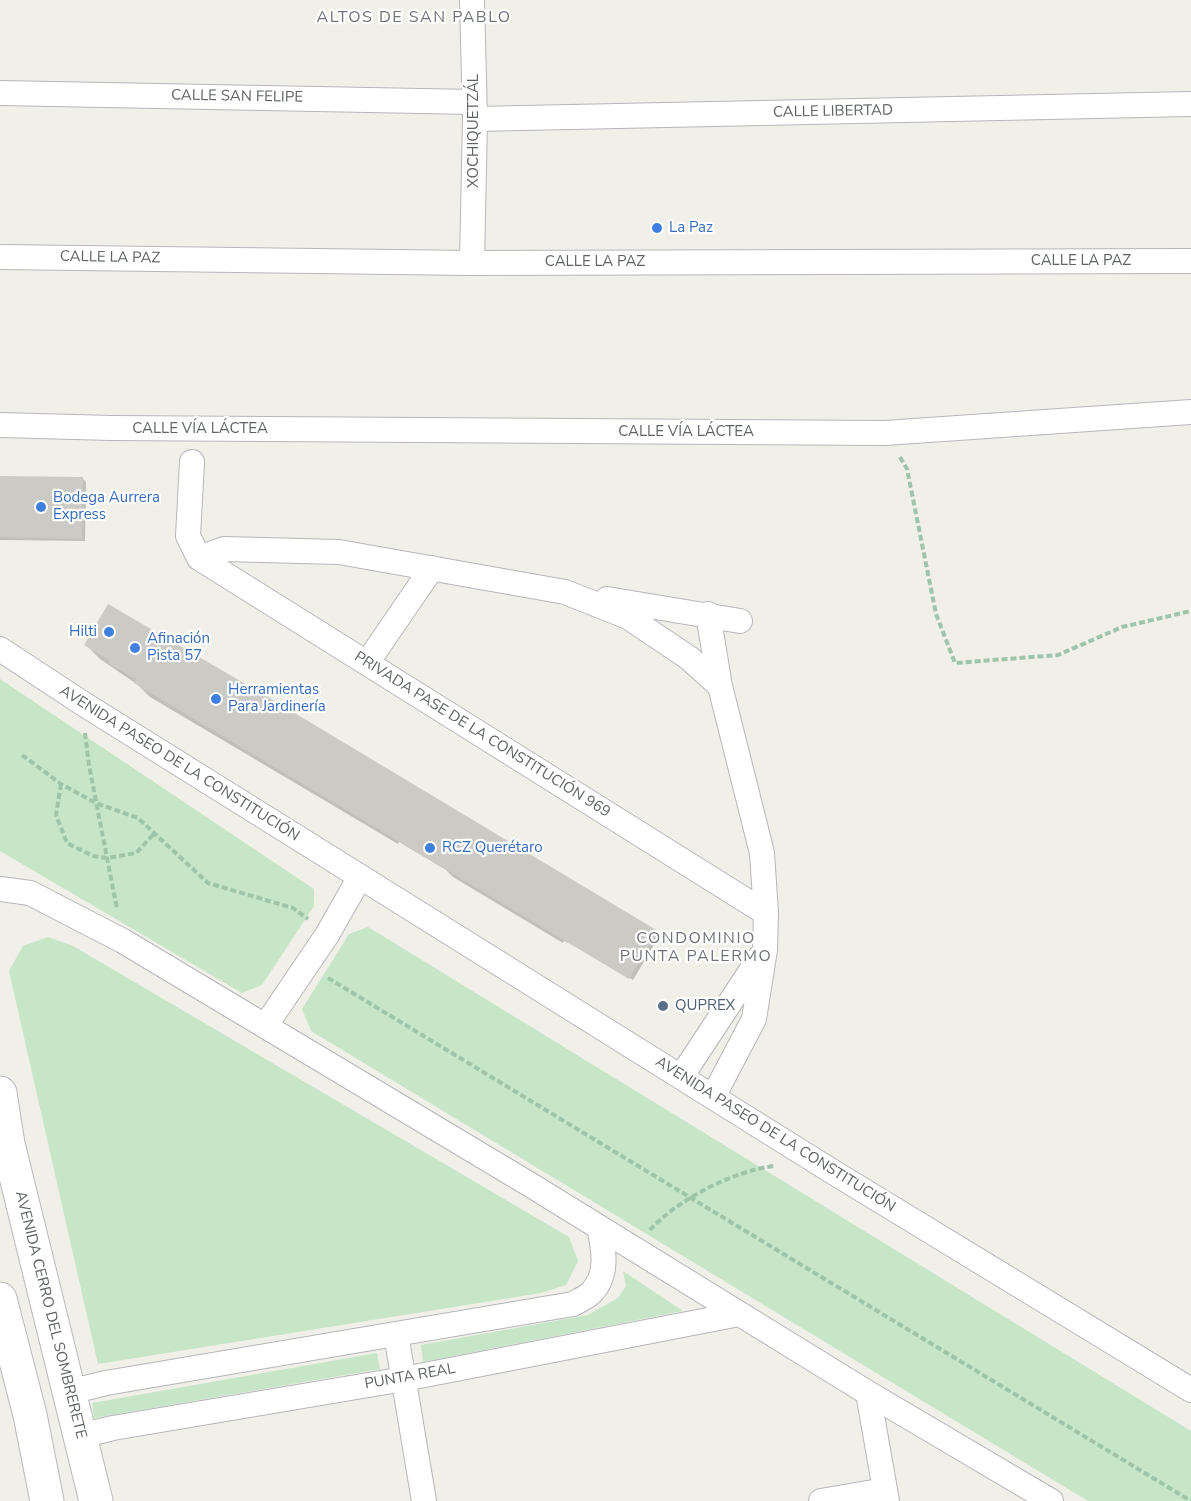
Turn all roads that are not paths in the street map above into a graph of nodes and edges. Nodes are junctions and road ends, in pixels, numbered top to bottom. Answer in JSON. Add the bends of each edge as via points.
{"nodes":[{"id":1,"x":472,"y":0,"type":"edge"},
{"id":2,"x":0,"y":93,"type":"edge"},
{"id":3,"x":1191,"y":104,"type":"edge"},
{"id":4,"x":475,"y":110,"type":"junction"},
{"id":5,"x":0,"y":257,"type":"edge"},
{"id":6,"x":1191,"y":261,"type":"edge"},
{"id":7,"x":472,"y":262,"type":"junction"},
{"id":8,"x":1191,"y":412,"type":"edge"},
{"id":9,"x":0,"y":425,"type":"edge"},
{"id":10,"x":192,"y":462,"type":"dead end"},
{"id":11,"x":199,"y":558,"type":"junction"},
{"id":12,"x":432,"y":568,"type":"junction"},
{"id":13,"x":565,"y":592,"type":"junction"},
{"id":14,"x":708,"y":614,"type":"junction"},
{"id":15,"x":740,"y":621,"type":"dead end"},
{"id":16,"x":0,"y":649,"type":"edge"},
{"id":17,"x":367,"y":663,"type":"junction"},
{"id":18,"x":720,"y":686,"type":"junction"},
{"id":19,"x":360,"y":877,"type":"junction"},
{"id":20,"x":0,"y":889,"type":"edge"},
{"id":21,"x":766,"y":912,"type":"junction"},
{"id":22,"x":765,"y":950,"type":"junction"},
{"id":23,"x":266,"y":1025,"type":"junction"},
{"id":24,"x":681,"y":1077,"type":"junction"},
{"id":25,"x":0,"y":1093,"type":"edge"},
{"id":26,"x":713,"y":1097,"type":"junction"},
{"id":27,"x":599,"y":1227,"type":"junction"},
{"id":28,"x":0,"y":1299,"type":"edge"},
{"id":29,"x":739,"y":1314,"type":"junction"},
{"id":30,"x":396,"y":1334,"type":"junction"},
{"id":31,"x":404,"y":1379,"type":"junction"},
{"id":32,"x":1191,"y":1390,"type":"edge"},
{"id":33,"x":69,"y":1392,"type":"junction"},
{"id":34,"x":868,"y":1394,"type":"junction"},
{"id":35,"x":80,"y":1436,"type":"junction"},
{"id":36,"x":886,"y":1496,"type":"edge"},
{"id":37,"x":47,"y":1501,"type":"edge"},
{"id":38,"x":96,"y":1501,"type":"edge"},
{"id":39,"x":424,"y":1501,"type":"edge"},
{"id":40,"x":821,"y":1501,"type":"edge"},
{"id":41,"x":1051,"y":1501,"type":"edge"}],
"edges":[{"from":1,"to":4,"type":"street","name":"XOCHIQUETZÁL"},
{"from":2,"to":4,"type":"street","name":"CALLE SAN FELIPE"},
{"from":3,"to":4,"type":"street","name":"CALLE LIBERTAD"},
{"from":4,"to":7,"type":"street","name":"XOCHIQUETZÁL"},
{"from":5,"to":7,"type":"street","name":"CALLE LA PAZ"},
{"from":6,"to":7,"type":"street","name":"CALLE LA PAZ"},
{"from":8,"to":9,"type":"street","name":"CALLE VÍA LÁCTEA","via":[[885,433]]},
{"from":10,"to":11,"type":"street","via":[[188,536]]},
{"from":11,"to":12,"type":"street","via":[[224,549],[339,552]]},
{"from":11,"to":17,"type":"street","name":"PRIVADA PASE DE LA CONSTITUCIÓN 969"},
{"from":12,"to":13,"type":"street"},
{"from":12,"to":17,"type":"street"},
{"from":13,"to":14,"type":"street"},
{"from":13,"to":18,"type":"street","via":[[628,617],[689,658]]},
{"from":14,"to":15,"type":"street"},
{"from":14,"to":18,"type":"street"},
{"from":16,"to":19,"type":"street","name":"AVENIDA PASEO DE LA CONSTITUCIÓN"},
{"from":17,"to":21,"type":"street","name":"PRIVADA PASE DE LA CONSTITUCIÓN 969"},
{"from":18,"to":21,"type":"street","via":[[762,853]]},
{"from":19,"to":23,"type":"street","via":[[327,935]]},
{"from":19,"to":24,"type":"street","name":"AVENIDA PASEO DE LA CONSTITUCIÓN"},
{"from":20,"to":23,"type":"street","via":[[30,893],[123,941]]},
{"from":21,"to":22,"type":"street"},
{"from":22,"to":24,"type":"street"},
{"from":22,"to":26,"type":"street","via":[[754,1019]]},
{"from":23,"to":27,"type":"street"},
{"from":24,"to":26,"type":"street","name":"AVENIDA PASEO DE LA CONSTITUCIÓN"},
{"from":25,"to":33,"type":"main road","name":"AVENIDA CERRO DEL SOMBRERETE","via":[[8,1144]]},
{"from":26,"to":32,"type":"street","name":"AVENIDA PASEO DE LA CONSTITUCIÓN"},
{"from":27,"to":29,"type":"street"},
{"from":27,"to":30,"type":"street","via":[[604,1249],[600,1278],[590,1294],[573,1304]]},
{"from":28,"to":37,"type":"main road"},
{"from":29,"to":31,"type":"street","name":"PUNTA REAL"},
{"from":29,"to":34,"type":"street"},
{"from":30,"to":31,"type":"street"},
{"from":30,"to":33,"type":"street"},
{"from":31,"to":35,"type":"street","name":"PUNTA REAL"},
{"from":31,"to":39,"type":"street"},
{"from":33,"to":35,"type":"main road","name":"AVENIDA CERRO DEL SOMBRERETE"},
{"from":34,"to":36,"type":"street"},
{"from":34,"to":41,"type":"street"},
{"from":35,"to":38,"type":"main road","name":"AVENIDA CERRO DEL SOMBRERETE"},
{"from":36,"to":40,"type":"street"}]}
